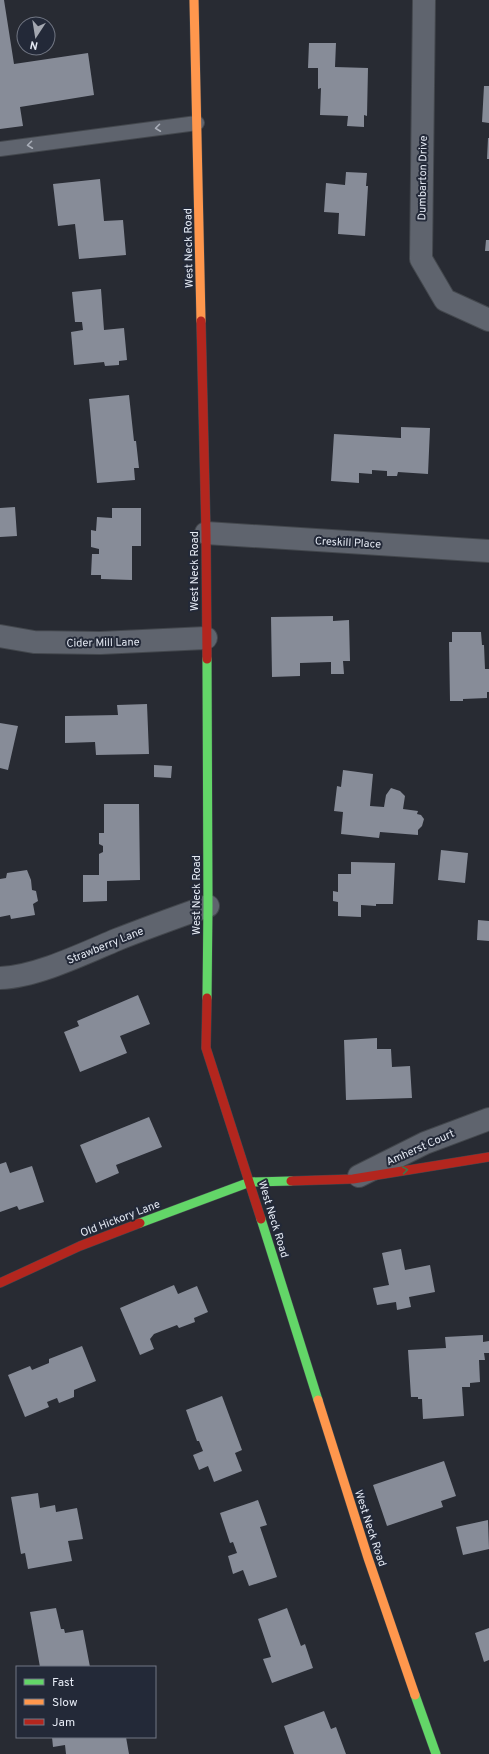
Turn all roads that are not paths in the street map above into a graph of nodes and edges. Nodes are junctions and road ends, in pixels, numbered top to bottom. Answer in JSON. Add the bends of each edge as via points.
{"nodes":[{"id":1,"x":194,"y":0,"type":"edge"},
{"id":2,"x":424,"y":0,"type":"edge"},
{"id":3,"x":197,"y":123,"type":"junction"},
{"id":4,"x":0,"y":149,"type":"edge"},
{"id":5,"x":489,"y":320,"type":"edge"},
{"id":6,"x":206,"y":533,"type":"junction"},
{"id":7,"x":489,"y":551,"type":"edge"},
{"id":8,"x":0,"y":636,"type":"edge"},
{"id":9,"x":206,"y":638,"type":"junction"},
{"id":10,"x":208,"y":906,"type":"junction"},
{"id":11,"x":0,"y":978,"type":"edge"},
{"id":12,"x":489,"y":1119,"type":"edge"},
{"id":13,"x":489,"y":1157,"type":"edge"},
{"id":14,"x":353,"y":1179,"type":"junction"},
{"id":15,"x":250,"y":1182,"type":"junction"},
{"id":16,"x":0,"y":1283,"type":"edge"},
{"id":17,"x":436,"y":1754,"type":"edge"}],
"edges":[{"from":1,"to":3,"type":"street","name":"West Neck Road"},
{"from":2,"to":5,"type":"street","name":"Dumbarton Drive","via":[[421,259],[445,300]]},
{"from":3,"to":4,"type":"lane","one_way":true},
{"from":3,"to":6,"type":"street","name":"West Neck Road"},
{"from":6,"to":7,"type":"street","name":"Creskill Place"},
{"from":6,"to":9,"type":"street","name":"West Neck Road"},
{"from":8,"to":9,"type":"street","name":"Cider Mill Lane","via":[[34,642],[100,643]]},
{"from":9,"to":10,"type":"street","name":"West Neck Road"},
{"from":10,"to":11,"type":"street","name":"Strawberry Lane","via":[[61,963],[12,978]]},
{"from":10,"to":15,"type":"street","name":"West Neck Road","via":[[206,1048]]},
{"from":12,"to":14,"type":"street","name":"Amherst Court","via":[[425,1142]]},
{"from":14,"to":13,"type":"street","name":"Amherst Court","one_way":true},
{"from":14,"to":15,"type":"street","name":"Amherst Court"},
{"from":15,"to":16,"type":"street","name":"Old Hickory Lane","via":[[80,1246]]},
{"from":15,"to":17,"type":"street","name":"West Neck Road","via":[[368,1558]]}]}
